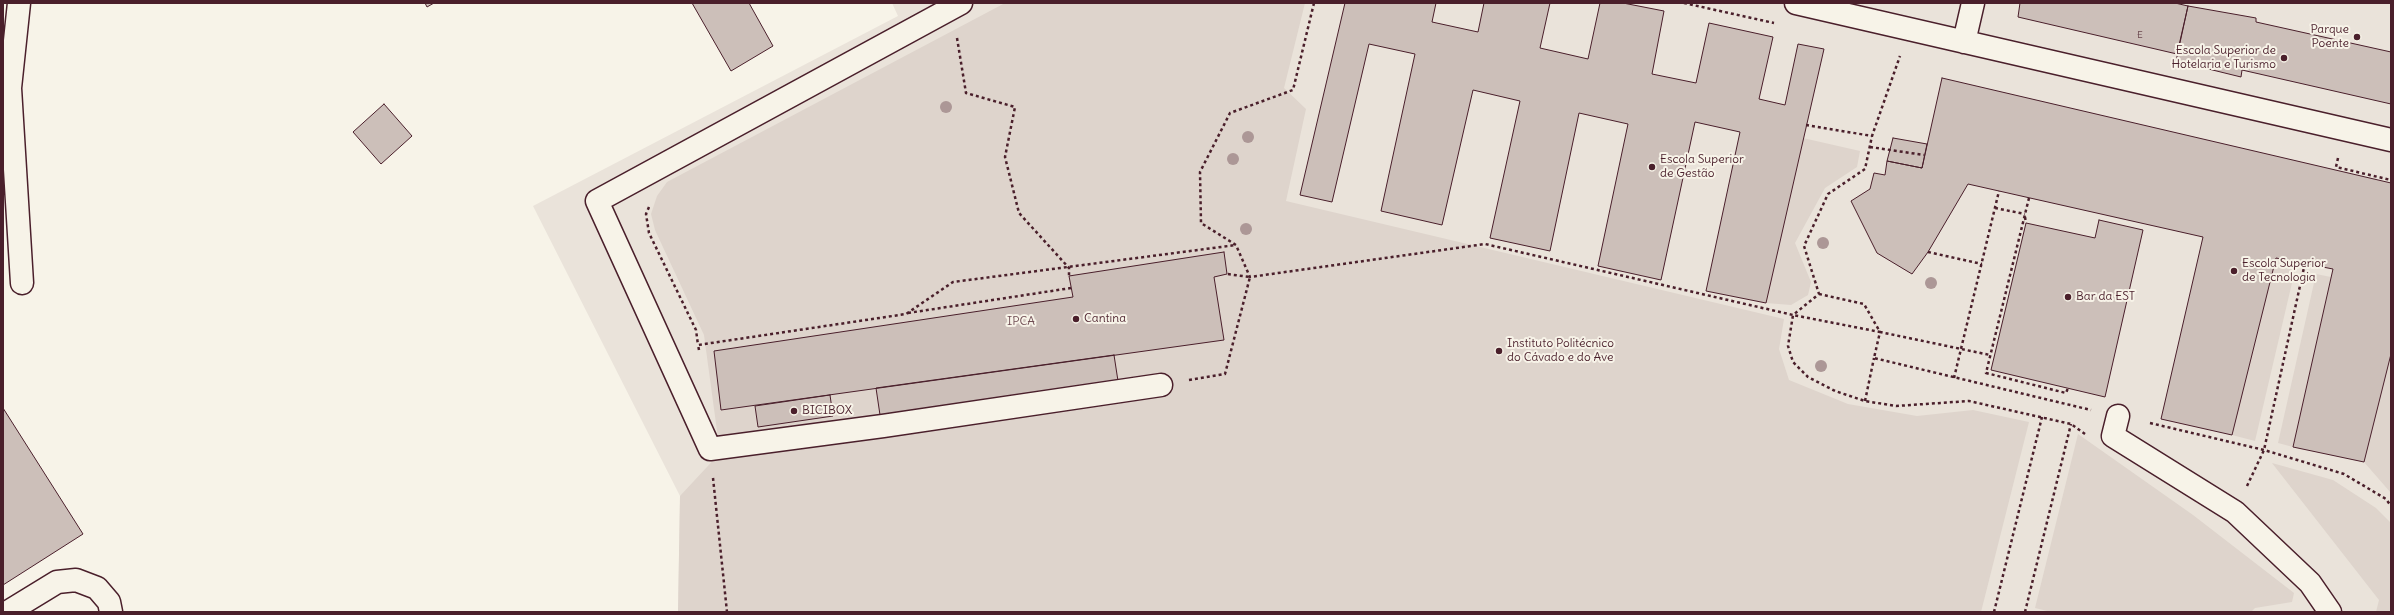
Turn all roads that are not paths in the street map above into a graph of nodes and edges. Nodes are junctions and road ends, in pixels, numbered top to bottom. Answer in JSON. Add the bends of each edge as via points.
{"nodes":[{"id":1,"x":19,"y":3,"type":"edge"},
{"id":2,"x":961,"y":3,"type":"edge"},
{"id":3,"x":1796,"y":3,"type":"edge"},
{"id":4,"x":1973,"y":3,"type":"edge"},
{"id":5,"x":1964,"y":42,"type":"junction"},
{"id":6,"x":2391,"y":140,"type":"edge"},
{"id":7,"x":22,"y":283,"type":"dead end"},
{"id":8,"x":1161,"y":385,"type":"road end"},
{"id":9,"x":2118,"y":416,"type":"road end"},
{"id":10,"x":8,"y":612,"type":"edge"},
{"id":11,"x":111,"y":612,"type":"edge"},
{"id":12,"x":2330,"y":612,"type":"edge"}],
"edges":[{"from":1,"to":7,"type":"street","via":[[10,88]]},
{"from":2,"to":8,"type":"street","via":[[596,201],[710,449]]},
{"from":3,"to":5,"type":"street"},
{"from":4,"to":5,"type":"street"},
{"from":5,"to":6,"type":"street"},
{"from":9,"to":12,"type":"street","via":[[2113,436],[2235,512],[2310,583]]},
{"from":10,"to":11,"type":"street","via":[[57,582],[76,580],[97,588],[109,602]]}]}
